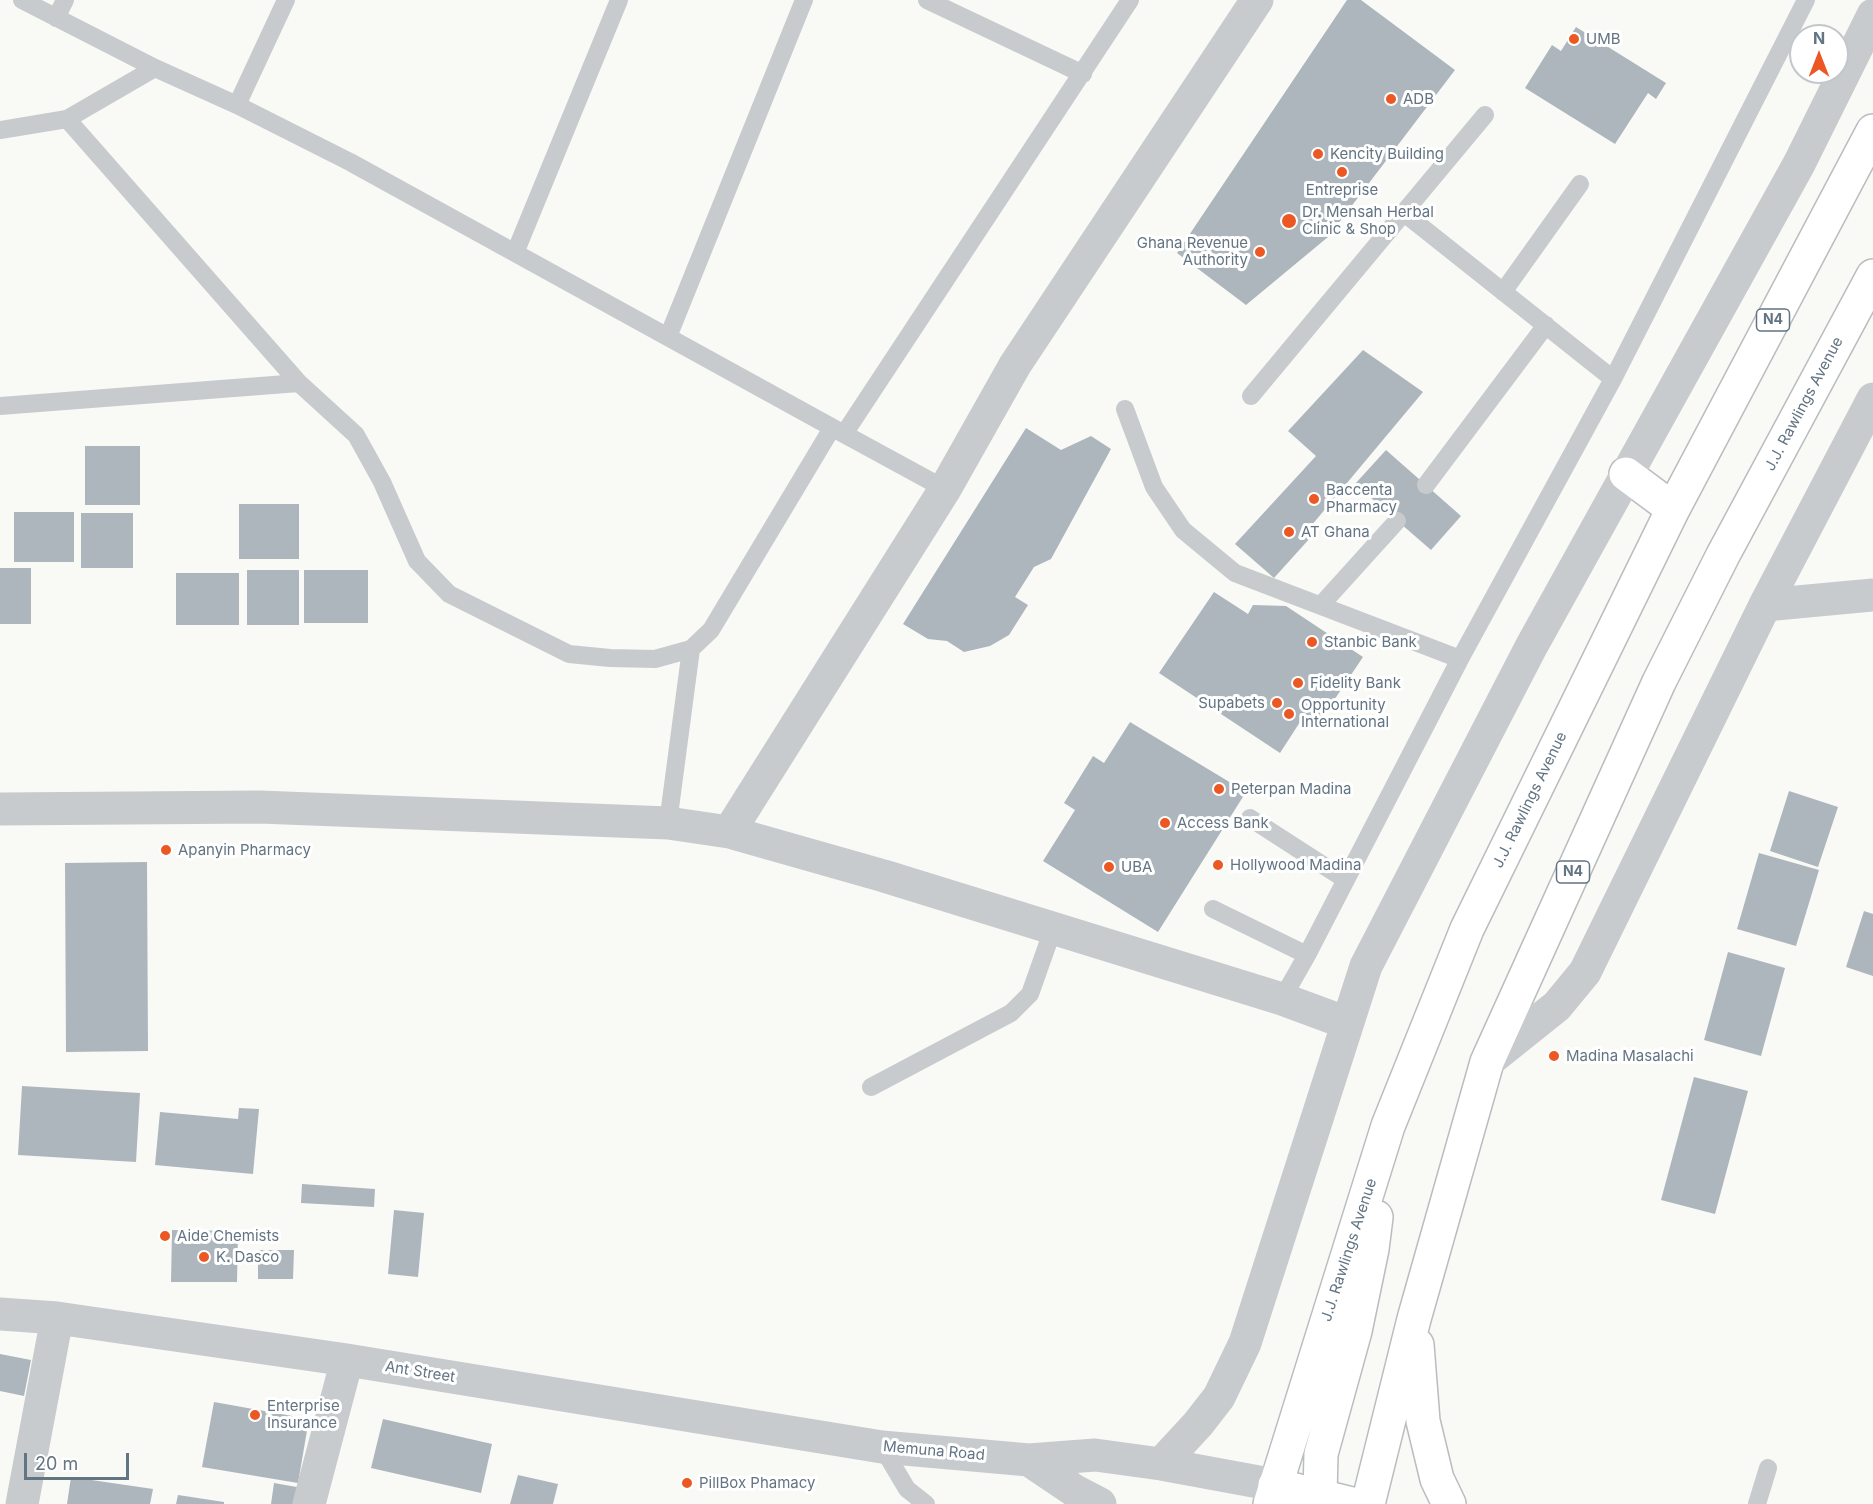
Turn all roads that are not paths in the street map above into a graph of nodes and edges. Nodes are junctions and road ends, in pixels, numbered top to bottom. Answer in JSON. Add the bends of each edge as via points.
{"nodes":[{"id":1,"x":22,"y":0,"type":"edge"},
{"id":2,"x":65,"y":0,"type":"edge"},
{"id":3,"x":286,"y":0,"type":"edge"},
{"id":4,"x":619,"y":0,"type":"edge"},
{"id":5,"x":804,"y":0,"type":"edge"},
{"id":6,"x":927,"y":0,"type":"edge"},
{"id":7,"x":1130,"y":0,"type":"edge"},
{"id":8,"x":1257,"y":0,"type":"edge"},
{"id":9,"x":1806,"y":0,"type":"edge"},
{"id":10,"x":1873,"y":15,"type":"edge"},
{"id":11,"x":56,"y":18,"type":"junction"},
{"id":12,"x":155,"y":68,"type":"junction"},
{"id":13,"x":1083,"y":74,"type":"junction"},
{"id":14,"x":237,"y":105,"type":"junction"},
{"id":15,"x":1485,"y":115,"type":"dead end"},
{"id":16,"x":67,"y":119,"type":"junction"},
{"id":17,"x":0,"y":130,"type":"edge"},
{"id":18,"x":1873,"y":131,"type":"edge"},
{"id":19,"x":1580,"y":184,"type":"dead end"},
{"id":20,"x":1404,"y":213,"type":"junction"},
{"id":21,"x":515,"y":253,"type":"junction"},
{"id":22,"x":1873,"y":276,"type":"edge"},
{"id":23,"x":1503,"y":292,"type":"junction"},
{"id":24,"x":1545,"y":325,"type":"junction"},
{"id":25,"x":668,"y":337,"type":"junction"},
{"id":26,"x":1613,"y":378,"type":"junction"},
{"id":27,"x":299,"y":382,"type":"junction"},
{"id":28,"x":1251,"y":396,"type":"dead end"},
{"id":29,"x":1873,"y":399,"type":"edge"},
{"id":30,"x":0,"y":406,"type":"edge"},
{"id":31,"x":1125,"y":409,"type":"dead end"},
{"id":32,"x":838,"y":431,"type":"junction"},
{"id":33,"x":1626,"y":474,"type":"junction"},
{"id":34,"x":1426,"y":485,"type":"dead end"},
{"id":35,"x":945,"y":489,"type":"junction"},
{"id":36,"x":1673,"y":509,"type":"junction"},
{"id":37,"x":1397,"y":520,"type":"dead end"},
{"id":38,"x":1873,"y":595,"type":"edge"},
{"id":39,"x":1321,"y":605,"type":"junction"},
{"id":40,"x":1765,"y":605,"type":"junction"},
{"id":41,"x":691,"y":649,"type":"junction"},
{"id":42,"x":1460,"y":659,"type":"junction"},
{"id":43,"x":0,"y":809,"type":"edge"},
{"id":44,"x":1250,"y":818,"type":"dead end"},
{"id":45,"x":668,"y":822,"type":"junction"},
{"id":46,"x":729,"y":832,"type":"junction"},
{"id":47,"x":1346,"y":880,"type":"junction"},
{"id":48,"x":1213,"y":909,"type":"dead end"},
{"id":49,"x":1053,"y":929,"type":"junction"},
{"id":50,"x":1307,"y":955,"type":"junction"},
{"id":51,"x":1282,"y":999,"type":"junction"},
{"id":52,"x":1347,"y":1023,"type":"junction"},
{"id":53,"x":1487,"y":1062,"type":"junction"},
{"id":54,"x":871,"y":1087,"type":"dead end"},
{"id":55,"x":1388,"y":1126,"type":"junction"},
{"id":56,"x":0,"y":1314,"type":"edge"},
{"id":57,"x":57,"y":1318,"type":"junction"},
{"id":58,"x":1414,"y":1319,"type":"junction"},
{"id":59,"x":347,"y":1360,"type":"junction"},
{"id":60,"x":839,"y":1440,"type":"joint"},
{"id":61,"x":882,"y":1447,"type":"junction"},
{"id":62,"x":1029,"y":1460,"type":"junction"},
{"id":63,"x":1161,"y":1464,"type":"junction"},
{"id":64,"x":1768,"y":1468,"type":"dead end"},
{"id":65,"x":1276,"y":1498,"type":"edge"},
{"id":66,"x":1322,"y":1500,"type":"edge"},
{"id":67,"x":22,"y":1504,"type":"edge"},
{"id":68,"x":309,"y":1504,"type":"edge"},
{"id":69,"x":926,"y":1504,"type":"edge"},
{"id":70,"x":1100,"y":1504,"type":"edge"},
{"id":71,"x":1352,"y":1504,"type":"edge"},
{"id":72,"x":1368,"y":1504,"type":"edge"},
{"id":73,"x":1449,"y":1504,"type":"edge"},
{"id":74,"x":1757,"y":1504,"type":"edge"}],
"edges":[{"from":1,"to":11,"type":"lane"},
{"from":2,"to":11,"type":"lane"},
{"from":3,"to":14,"type":"lane"},
{"from":4,"to":21,"type":"lane"},
{"from":5,"to":25,"type":"lane"},
{"from":6,"to":13,"type":"lane"},
{"from":7,"to":13,"type":"lane"},
{"from":8,"to":35,"type":"street","via":[[1015,365]]},
{"from":9,"to":26,"type":"lane"},
{"from":10,"to":33,"type":"street","via":[[1799,164]]},
{"from":11,"to":12,"type":"lane"},
{"from":12,"to":14,"type":"lane"},
{"from":12,"to":16,"type":"lane"},
{"from":13,"to":32,"type":"lane"},
{"from":14,"to":21,"type":"lane"},
{"from":15,"to":20,"type":"lane"},
{"from":16,"to":17,"type":"lane"},
{"from":16,"to":27,"type":"lane"},
{"from":18,"to":36,"type":"main road","name":"J.J. Rawlings Avenue","number":"N4"},
{"from":19,"to":23,"type":"lane"},
{"from":20,"to":23,"type":"lane"},
{"from":20,"to":28,"type":"lane"},
{"from":21,"to":25,"type":"lane"},
{"from":22,"to":53,"type":"main road","name":"J.J. Rawlings Avenue","number":"N4","via":[[1659,682]]},
{"from":23,"to":24,"type":"lane"},
{"from":24,"to":26,"type":"lane"},
{"from":24,"to":34,"type":"lane"},
{"from":25,"to":32,"type":"lane"},
{"from":26,"to":42,"type":"lane"},
{"from":27,"to":30,"type":"lane"},
{"from":27,"to":41,"type":"lane","via":[[356,435],[417,561],[449,594],[569,654],[655,659]]},
{"from":29,"to":40,"type":"street"},
{"from":31,"to":39,"type":"lane","via":[[1154,488],[1183,530],[1235,573]]},
{"from":32,"to":35,"type":"lane"},
{"from":32,"to":41,"type":"lane","via":[[711,630]]},
{"from":33,"to":36,"type":"main road"},
{"from":33,"to":52,"type":"street","via":[[1365,966]]},
{"from":35,"to":46,"type":"street"},
{"from":36,"to":55,"type":"main road","name":"J.J. Rawlings Avenue","number":"N4","via":[[1467,929]]},
{"from":37,"to":39,"type":"lane"},
{"from":38,"to":40,"type":"street"},
{"from":39,"to":42,"type":"lane"},
{"from":40,"to":53,"type":"street","via":[[1585,972],[1557,1006]]},
{"from":41,"to":45,"type":"lane"},
{"from":42,"to":47,"type":"lane"},
{"from":43,"to":45,"type":"street","via":[[260,807]]},
{"from":44,"to":47,"type":"lane"},
{"from":45,"to":46,"type":"street"},
{"from":46,"to":49,"type":"street"},
{"from":47,"to":50,"type":"lane"},
{"from":48,"to":50,"type":"lane"},
{"from":49,"to":51,"type":"street"},
{"from":49,"to":54,"type":"lane","via":[[1030,993],[1011,1013]]},
{"from":50,"to":51,"type":"lane"},
{"from":51,"to":52,"type":"street"},
{"from":52,"to":63,"type":"street","via":[[1245,1343],[1219,1397]]},
{"from":53,"to":58,"type":"main road","name":"J.J. Rawlings Avenue","number":"N4"},
{"from":55,"to":65,"type":"main road","name":"J.J. Rawlings Avenue","number":"N4"},
{"from":55,"to":66,"type":"main road","via":[[1372,1249],[1355,1331],[1321,1454]]},
{"from":56,"to":57,"type":"street","name":"Ant Street"},
{"from":57,"to":59,"type":"street","name":"Ant Street"},
{"from":57,"to":67,"type":"street"},
{"from":58,"to":72,"type":"main road","name":"J.J. Rawlings Avenue","number":"N4"},
{"from":58,"to":73,"type":"main road","via":[[1423,1421],[1437,1479]]},
{"from":59,"to":60,"type":"street","name":"Ant Street"},
{"from":59,"to":68,"type":"street"},
{"from":60,"to":61,"type":"street","name":"Memuna Road"},
{"from":61,"to":62,"type":"street","name":"Memuna Road"},
{"from":61,"to":69,"type":"lane","via":[[907,1489]]},
{"from":62,"to":63,"type":"street","name":"Memuna Road","via":[[1095,1455]]},
{"from":62,"to":70,"type":"street"},
{"from":63,"to":65,"type":"street","name":"Memuna Road"},
{"from":64,"to":74,"type":"lane"},
{"from":65,"to":66,"type":"main road"},
{"from":66,"to":71,"type":"main road"}]}
